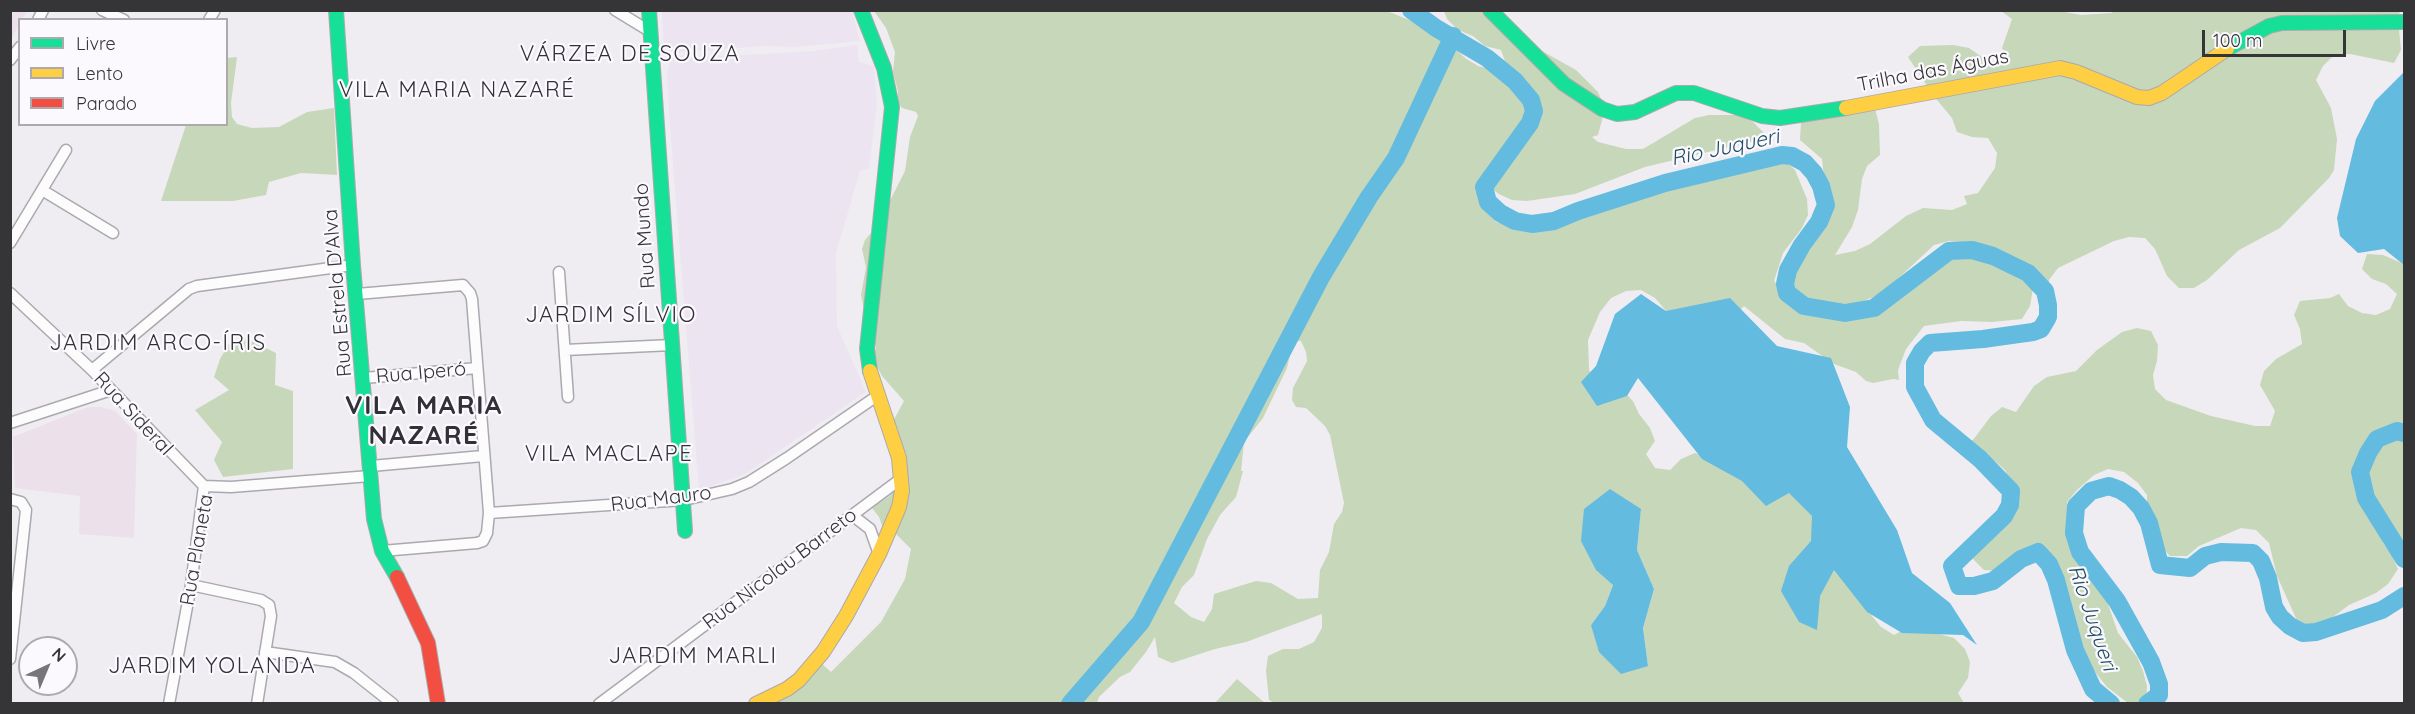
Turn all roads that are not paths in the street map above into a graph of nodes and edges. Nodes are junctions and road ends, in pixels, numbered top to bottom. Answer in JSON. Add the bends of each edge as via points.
{"nodes":[{"id":1,"x":102,"y":10,"type":"edge"},
{"id":2,"x":336,"y":10,"type":"edge"},
{"id":3,"x":615,"y":10,"type":"edge"},
{"id":4,"x":650,"y":10,"type":"edge"},
{"id":5,"x":861,"y":10,"type":"edge"},
{"id":6,"x":1490,"y":10,"type":"edge"},
{"id":7,"x":120,"y":18,"type":"edge"},
{"id":8,"x":2404,"y":22,"type":"edge"},
{"id":9,"x":651,"y":32,"type":"junction"},
{"id":10,"x":66,"y":150,"type":"dead end"},
{"id":11,"x":42,"y":190,"type":"junction"},
{"id":12,"x":113,"y":233,"type":"dead end"},
{"id":13,"x":10,"y":243,"type":"edge"},
{"id":14,"x":353,"y":265,"type":"junction"},
{"id":15,"x":559,"y":272,"type":"dead end"},
{"id":16,"x":10,"y":293,"type":"edge"},
{"id":17,"x":357,"y":294,"type":"junction"},
{"id":18,"x":672,"y":345,"type":"junction"},
{"id":19,"x":565,"y":350,"type":"junction"},
{"id":20,"x":477,"y":368,"type":"junction"},
{"id":21,"x":92,"y":370,"type":"junction"},
{"id":22,"x":364,"y":378,"type":"junction"},
{"id":23,"x":111,"y":390,"type":"junction"},
{"id":24,"x":877,"y":396,"type":"junction"},
{"id":25,"x":568,"y":397,"type":"dead end"},
{"id":26,"x":10,"y":423,"type":"edge"},
{"id":27,"x":483,"y":456,"type":"junction"},
{"id":28,"x":371,"y":471,"type":"junction"},
{"id":29,"x":902,"y":478,"type":"junction"},
{"id":30,"x":204,"y":486,"type":"junction"},
{"id":31,"x":10,"y":499,"type":"edge"},
{"id":32,"x":684,"y":500,"type":"junction"},
{"id":33,"x":489,"y":513,"type":"junction"},
{"id":34,"x":852,"y":515,"type":"junction"},
{"id":35,"x":685,"y":531,"type":"dead end"},
{"id":36,"x":382,"y":551,"type":"junction"},
{"id":37,"x":879,"y":554,"type":"junction"},
{"id":38,"x":191,"y":585,"type":"junction"},
{"id":39,"x":265,"y":652,"type":"junction"},
{"id":40,"x":11,"y":657,"type":"edge"},
{"id":41,"x":169,"y":704,"type":"edge"},
{"id":42,"x":257,"y":704,"type":"edge"},
{"id":43,"x":393,"y":704,"type":"edge"},
{"id":44,"x":438,"y":704,"type":"edge"},
{"id":45,"x":599,"y":704,"type":"edge"},
{"id":46,"x":756,"y":704,"type":"edge"}],
"edges":[{"from":1,"to":7,"type":"street"},
{"from":2,"to":14,"type":"street","name":"Rua Estrela D'Alva"},
{"from":3,"to":9,"type":"street"},
{"from":4,"to":9,"type":"street","name":"Rua Mundo"},
{"from":5,"to":24,"type":"street","via":[[884,68],[892,107],[867,349]]},
{"from":6,"to":8,"type":"street","name":"Trilha das Águas","via":[[1564,84],[1602,109],[1617,114],[1635,112],[1676,93],[1694,93],[1762,116],[1780,118],[1888,102],[2060,68],[2149,98],[2269,26]]},
{"from":9,"to":18,"type":"street","name":"Rua Mundo"},
{"from":10,"to":11,"type":"street"},
{"from":11,"to":12,"type":"street"},
{"from":11,"to":13,"type":"street"},
{"from":14,"to":17,"type":"street","name":"Rua Estrela D'Alva"},
{"from":14,"to":21,"type":"street","via":[[189,289]]},
{"from":15,"to":19,"type":"street"},
{"from":16,"to":21,"type":"street","name":"Rua Sideral"},
{"from":17,"to":20,"type":"street","via":[[463,285],[472,299]]},
{"from":17,"to":22,"type":"street","name":"Rua Estrela D'Alva"},
{"from":18,"to":19,"type":"street"},
{"from":18,"to":32,"type":"street","name":"Rua Mundo"},
{"from":19,"to":25,"type":"street"},
{"from":20,"to":22,"type":"street","name":"Rua Iperó"},
{"from":20,"to":27,"type":"street"},
{"from":21,"to":23,"type":"street","name":"Rua Sideral"},
{"from":22,"to":28,"type":"street","name":"Rua Estrela D'Alva"},
{"from":23,"to":26,"type":"street"},
{"from":23,"to":30,"type":"street","name":"Rua Sideral"},
{"from":24,"to":29,"type":"street","via":[[893,438]]},
{"from":24,"to":32,"type":"street","name":"Rua Mauro","via":[[749,482]]},
{"from":27,"to":28,"type":"street","name":"Rua Planeta"},
{"from":27,"to":33,"type":"street"},
{"from":28,"to":30,"type":"street","name":"Rua Planeta","via":[[231,487]]},
{"from":28,"to":36,"type":"street","name":"Rua Estrela D'Alva","via":[[374,519]]},
{"from":29,"to":34,"type":"street","name":"Rua Nicolau Barreto"},
{"from":29,"to":37,"type":"street","via":[[899,507]]},
{"from":30,"to":38,"type":"street","name":"Rua Planeta"},
{"from":31,"to":40,"type":"street","via":[[25,506]]},
{"from":32,"to":33,"type":"street","name":"Rua Mauro"},
{"from":32,"to":35,"type":"street","name":"Rua Mundo"},
{"from":33,"to":36,"type":"street","via":[[485,537],[477,543]]},
{"from":34,"to":37,"type":"street","via":[[870,529]]},
{"from":34,"to":45,"type":"street","name":"Rua Nicolau Barreto"},
{"from":36,"to":44,"type":"street","name":"Rua Estrela D'Alva","via":[[428,643]]},
{"from":37,"to":46,"type":"street","via":[[846,616],[808,670],[787,689]]},
{"from":38,"to":39,"type":"street","via":[[269,605]]},
{"from":38,"to":41,"type":"street","name":"Rua Planeta"},
{"from":39,"to":42,"type":"street"},
{"from":39,"to":43,"type":"street","via":[[335,662]]}]}
